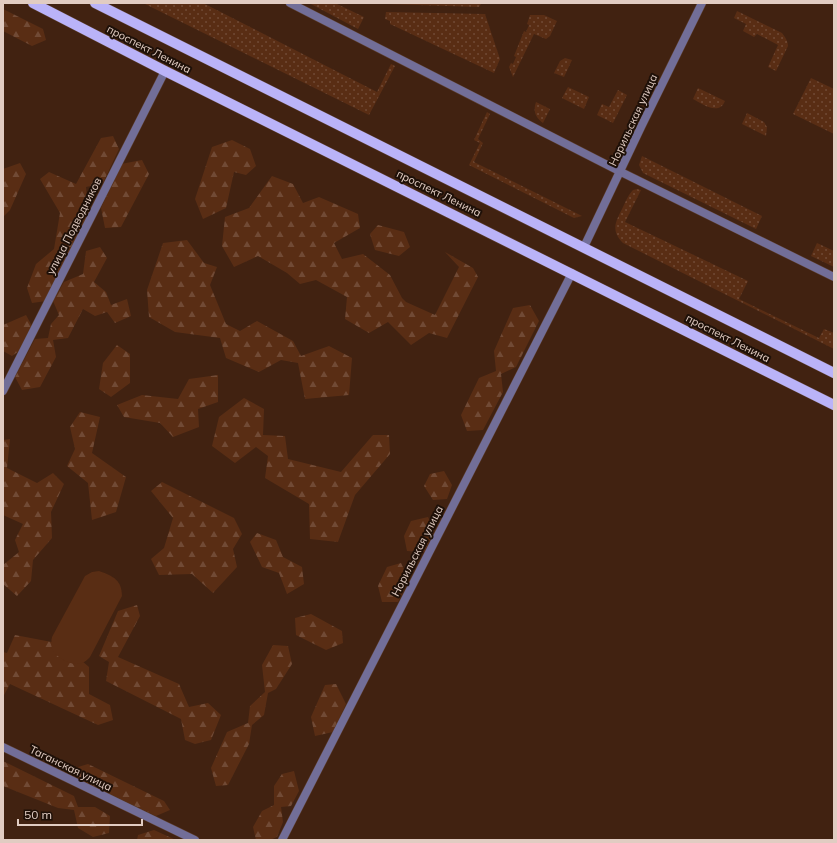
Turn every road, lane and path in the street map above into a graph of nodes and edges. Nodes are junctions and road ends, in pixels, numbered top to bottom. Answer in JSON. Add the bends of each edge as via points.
{"nodes":[{"id":1,"x":32,"y":3,"type":"edge"},
{"id":2,"x":95,"y":3,"type":"edge"},
{"id":3,"x":290,"y":3,"type":"edge"},
{"id":4,"x":702,"y":3,"type":"edge"},
{"id":5,"x":165,"y":71,"type":"junction"},
{"id":6,"x":621,"y":172,"type":"junction"},
{"id":7,"x":584,"y":247,"type":"junction"},
{"id":8,"x":572,"y":273,"type":"junction"},
{"id":9,"x":834,"y":277,"type":"edge"},
{"id":10,"x":834,"y":373,"type":"edge"},
{"id":11,"x":3,"y":391,"type":"edge"},
{"id":12,"x":834,"y":405,"type":"edge"},
{"id":13,"x":3,"y":747,"type":"edge"},
{"id":14,"x":195,"y":840,"type":"edge"},
{"id":15,"x":282,"y":840,"type":"edge"}],
"edges":[{"from":1,"to":5,"type":"main road","name":"проспект Ленина"},
{"from":2,"to":7,"type":"main road","name":"проспект Ленина"},
{"from":3,"to":6,"type":"street"},
{"from":4,"to":6,"type":"street","name":"Норильская улица"},
{"from":5,"to":8,"type":"main road","name":"проспект Ленина"},
{"from":5,"to":11,"type":"street","name":"улица Подводников"},
{"from":6,"to":7,"type":"street","name":"Норильская улица"},
{"from":6,"to":9,"type":"street"},
{"from":7,"to":10,"type":"main road","name":"проспект Ленина"},
{"from":8,"to":12,"type":"main road","name":"проспект Ленина"},
{"from":8,"to":15,"type":"street","name":"Норильская улица"},
{"from":13,"to":14,"type":"street","name":"Таганская улица"}]}
